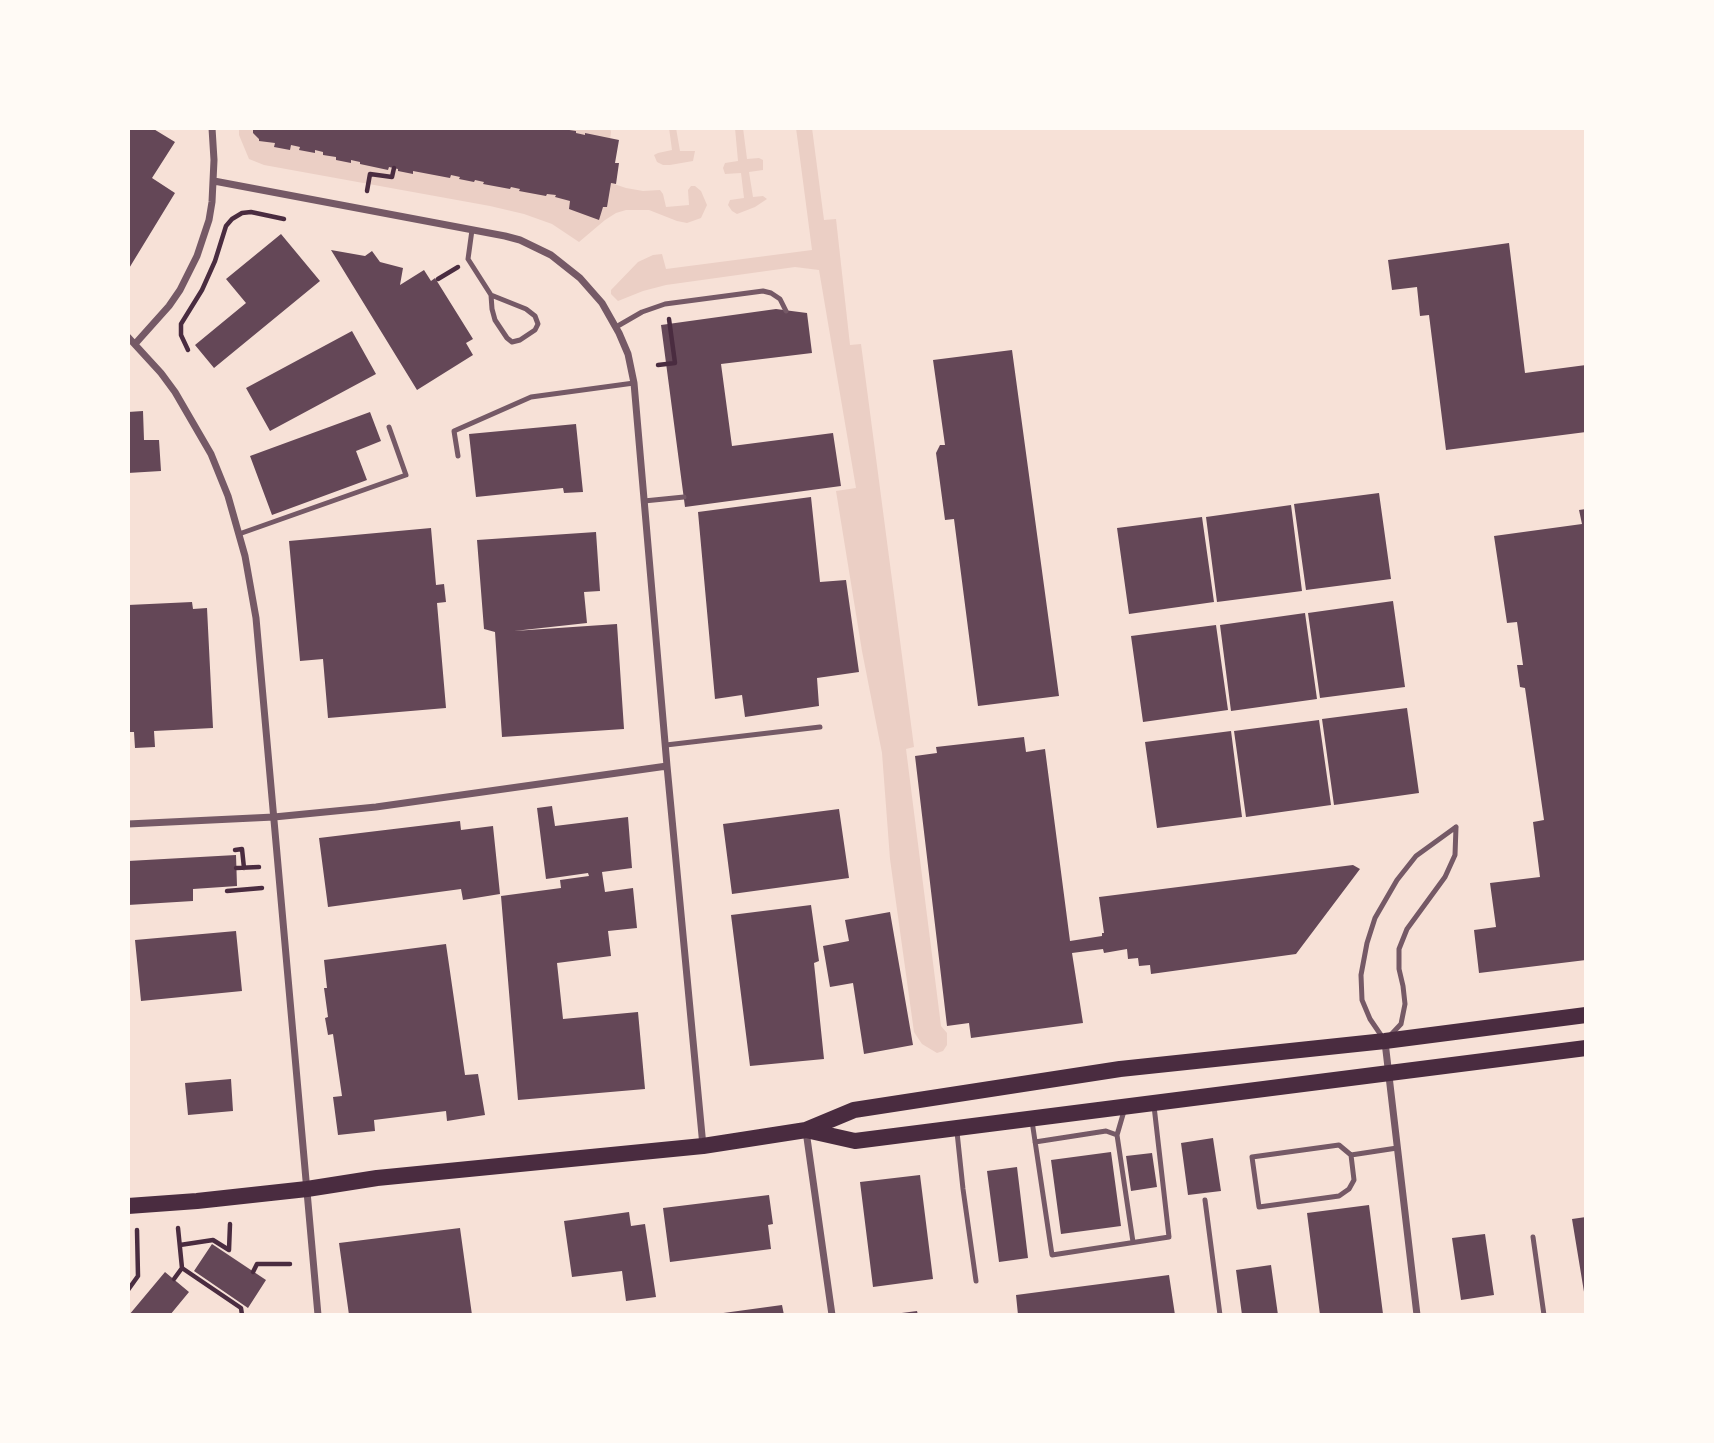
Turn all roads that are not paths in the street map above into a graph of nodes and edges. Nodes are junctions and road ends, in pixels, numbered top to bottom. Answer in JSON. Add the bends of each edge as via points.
{"nodes":[{"id":1,"x":212,"y":128,"type":"edge"},
{"id":2,"x":214,"y":181,"type":"junction"},
{"id":3,"x":472,"y":230,"type":"junction"},
{"id":4,"x":491,"y":295,"type":"junction"},
{"id":5,"x":786,"y":311,"type":"dead end"},
{"id":6,"x":616,"y":327,"type":"junction"},
{"id":7,"x":128,"y":337,"type":"edge"},
{"id":8,"x":135,"y":344,"type":"junction"},
{"id":9,"x":634,"y":383,"type":"junction"},
{"id":10,"x":389,"y":427,"type":"dead end"},
{"id":11,"x":458,"y":456,"type":"dead end"},
{"id":12,"x":684,"y":497,"type":"dead end"},
{"id":13,"x":644,"y":501,"type":"junction"},
{"id":14,"x":239,"y":534,"type":"junction"},
{"id":15,"x":820,"y":727,"type":"dead end"},
{"id":16,"x":666,"y":745,"type":"junction"},
{"id":17,"x":667,"y":766,"type":"junction"},
{"id":18,"x":274,"y":817,"type":"junction"},
{"id":19,"x":128,"y":824,"type":"edge"},
{"id":20,"x":1586,"y":1015,"type":"edge"},
{"id":21,"x":1385,"y":1041,"type":"junction"},
{"id":22,"x":1586,"y":1048,"type":"edge"},
{"id":23,"x":1388,"y":1073,"type":"junction"},
{"id":24,"x":1153,"y":1103,"type":"junction"},
{"id":25,"x":1125,"y":1106,"type":"junction"},
{"id":26,"x":1032,"y":1119,"type":"junction"},
{"id":27,"x":956,"y":1129,"type":"junction"},
{"id":28,"x":806,"y":1130,"type":"junction"},
{"id":29,"x":1117,"y":1135,"type":"junction"},
{"id":30,"x":1035,"y":1142,"type":"junction"},
{"id":31,"x":703,"y":1146,"type":"junction"},
{"id":32,"x":1397,"y":1148,"type":"junction"},
{"id":33,"x":1351,"y":1155,"type":"junction"},
{"id":34,"x":307,"y":1189,"type":"junction"},
{"id":35,"x":1205,"y":1200,"type":"dead end"},
{"id":36,"x":128,"y":1206,"type":"edge"},
{"id":37,"x":1532,"y":1237,"type":"dead end"},
{"id":38,"x":1133,"y":1242,"type":"junction"},
{"id":39,"x":976,"y":1280,"type":"dead end"},
{"id":40,"x":316,"y":1315,"type":"edge"},
{"id":41,"x":832,"y":1315,"type":"edge"},
{"id":42,"x":1220,"y":1315,"type":"edge"},
{"id":43,"x":1417,"y":1315,"type":"edge"},
{"id":44,"x":1544,"y":1315,"type":"edge"}],
"edges":[{"from":1,"to":2,"type":"street"},
{"from":2,"to":3,"type":"street"},
{"from":2,"to":8,"type":"street","via":[[209,220],[197,256],[169,306]]},
{"from":3,"to":4,"type":"lane","via":[[468,260]]},
{"from":3,"to":6,"type":"street","via":[[520,240],[551,255],[591,289]]},
{"from":4,"to":4,"type":"lane","via":[[495,320],[512,342],[535,330],[535,316]]},
{"from":5,"to":6,"type":"lane","via":[[780,299],[763,291],[665,304]]},
{"from":6,"to":9,"type":"street"},
{"from":7,"to":8,"type":"street"},
{"from":8,"to":14,"type":"street","via":[[175,392],[211,454]]},
{"from":9,"to":11,"type":"lane","via":[[531,397],[454,431]]},
{"from":9,"to":13,"type":"street"},
{"from":10,"to":14,"type":"lane","via":[[406,475]]},
{"from":12,"to":13,"type":"lane"},
{"from":13,"to":16,"type":"street"},
{"from":14,"to":18,"type":"street","via":[[256,618]]},
{"from":15,"to":16,"type":"lane"},
{"from":16,"to":17,"type":"street"},
{"from":17,"to":18,"type":"street"},
{"from":17,"to":31,"type":"street"},
{"from":18,"to":19,"type":"street"},
{"from":18,"to":34,"type":"street"},
{"from":20,"to":21,"type":"main road"},
{"from":21,"to":21,"type":"lane","via":[[1401,1024],[1405,1004],[1399,949],[1407,929],[1446,877],[1455,855],[1456,827],[1416,856],[1375,918],[1361,975],[1362,1000]]},
{"from":21,"to":23,"type":"street"},
{"from":21,"to":28,"type":"main road","via":[[1120,1069],[907,1101],[854,1110]]},
{"from":22,"to":23,"type":"main road"},
{"from":23,"to":24,"type":"main road"},
{"from":23,"to":32,"type":"street"},
{"from":24,"to":25,"type":"main road"},
{"from":24,"to":38,"type":"lane","via":[[1169,1237]]},
{"from":25,"to":26,"type":"main road"},
{"from":25,"to":29,"type":"lane"},
{"from":26,"to":27,"type":"main road"},
{"from":26,"to":30,"type":"lane"},
{"from":27,"to":28,"type":"main road","via":[[855,1141]]},
{"from":27,"to":39,"type":"lane"},
{"from":28,"to":31,"type":"main road"},
{"from":28,"to":41,"type":"street"},
{"from":29,"to":30,"type":"lane","via":[[1106,1131]]},
{"from":29,"to":38,"type":"lane"},
{"from":30,"to":38,"type":"lane","via":[[1052,1255]]},
{"from":31,"to":34,"type":"main road"},
{"from":32,"to":33,"type":"lane"},
{"from":32,"to":43,"type":"street"},
{"from":33,"to":33,"type":"lane","via":[[1339,1145],[1252,1157],[1259,1207],[1339,1196],[1354,1180]]},
{"from":34,"to":36,"type":"main road"},
{"from":34,"to":40,"type":"street"},
{"from":35,"to":42,"type":"lane"},
{"from":37,"to":44,"type":"lane"}]}
